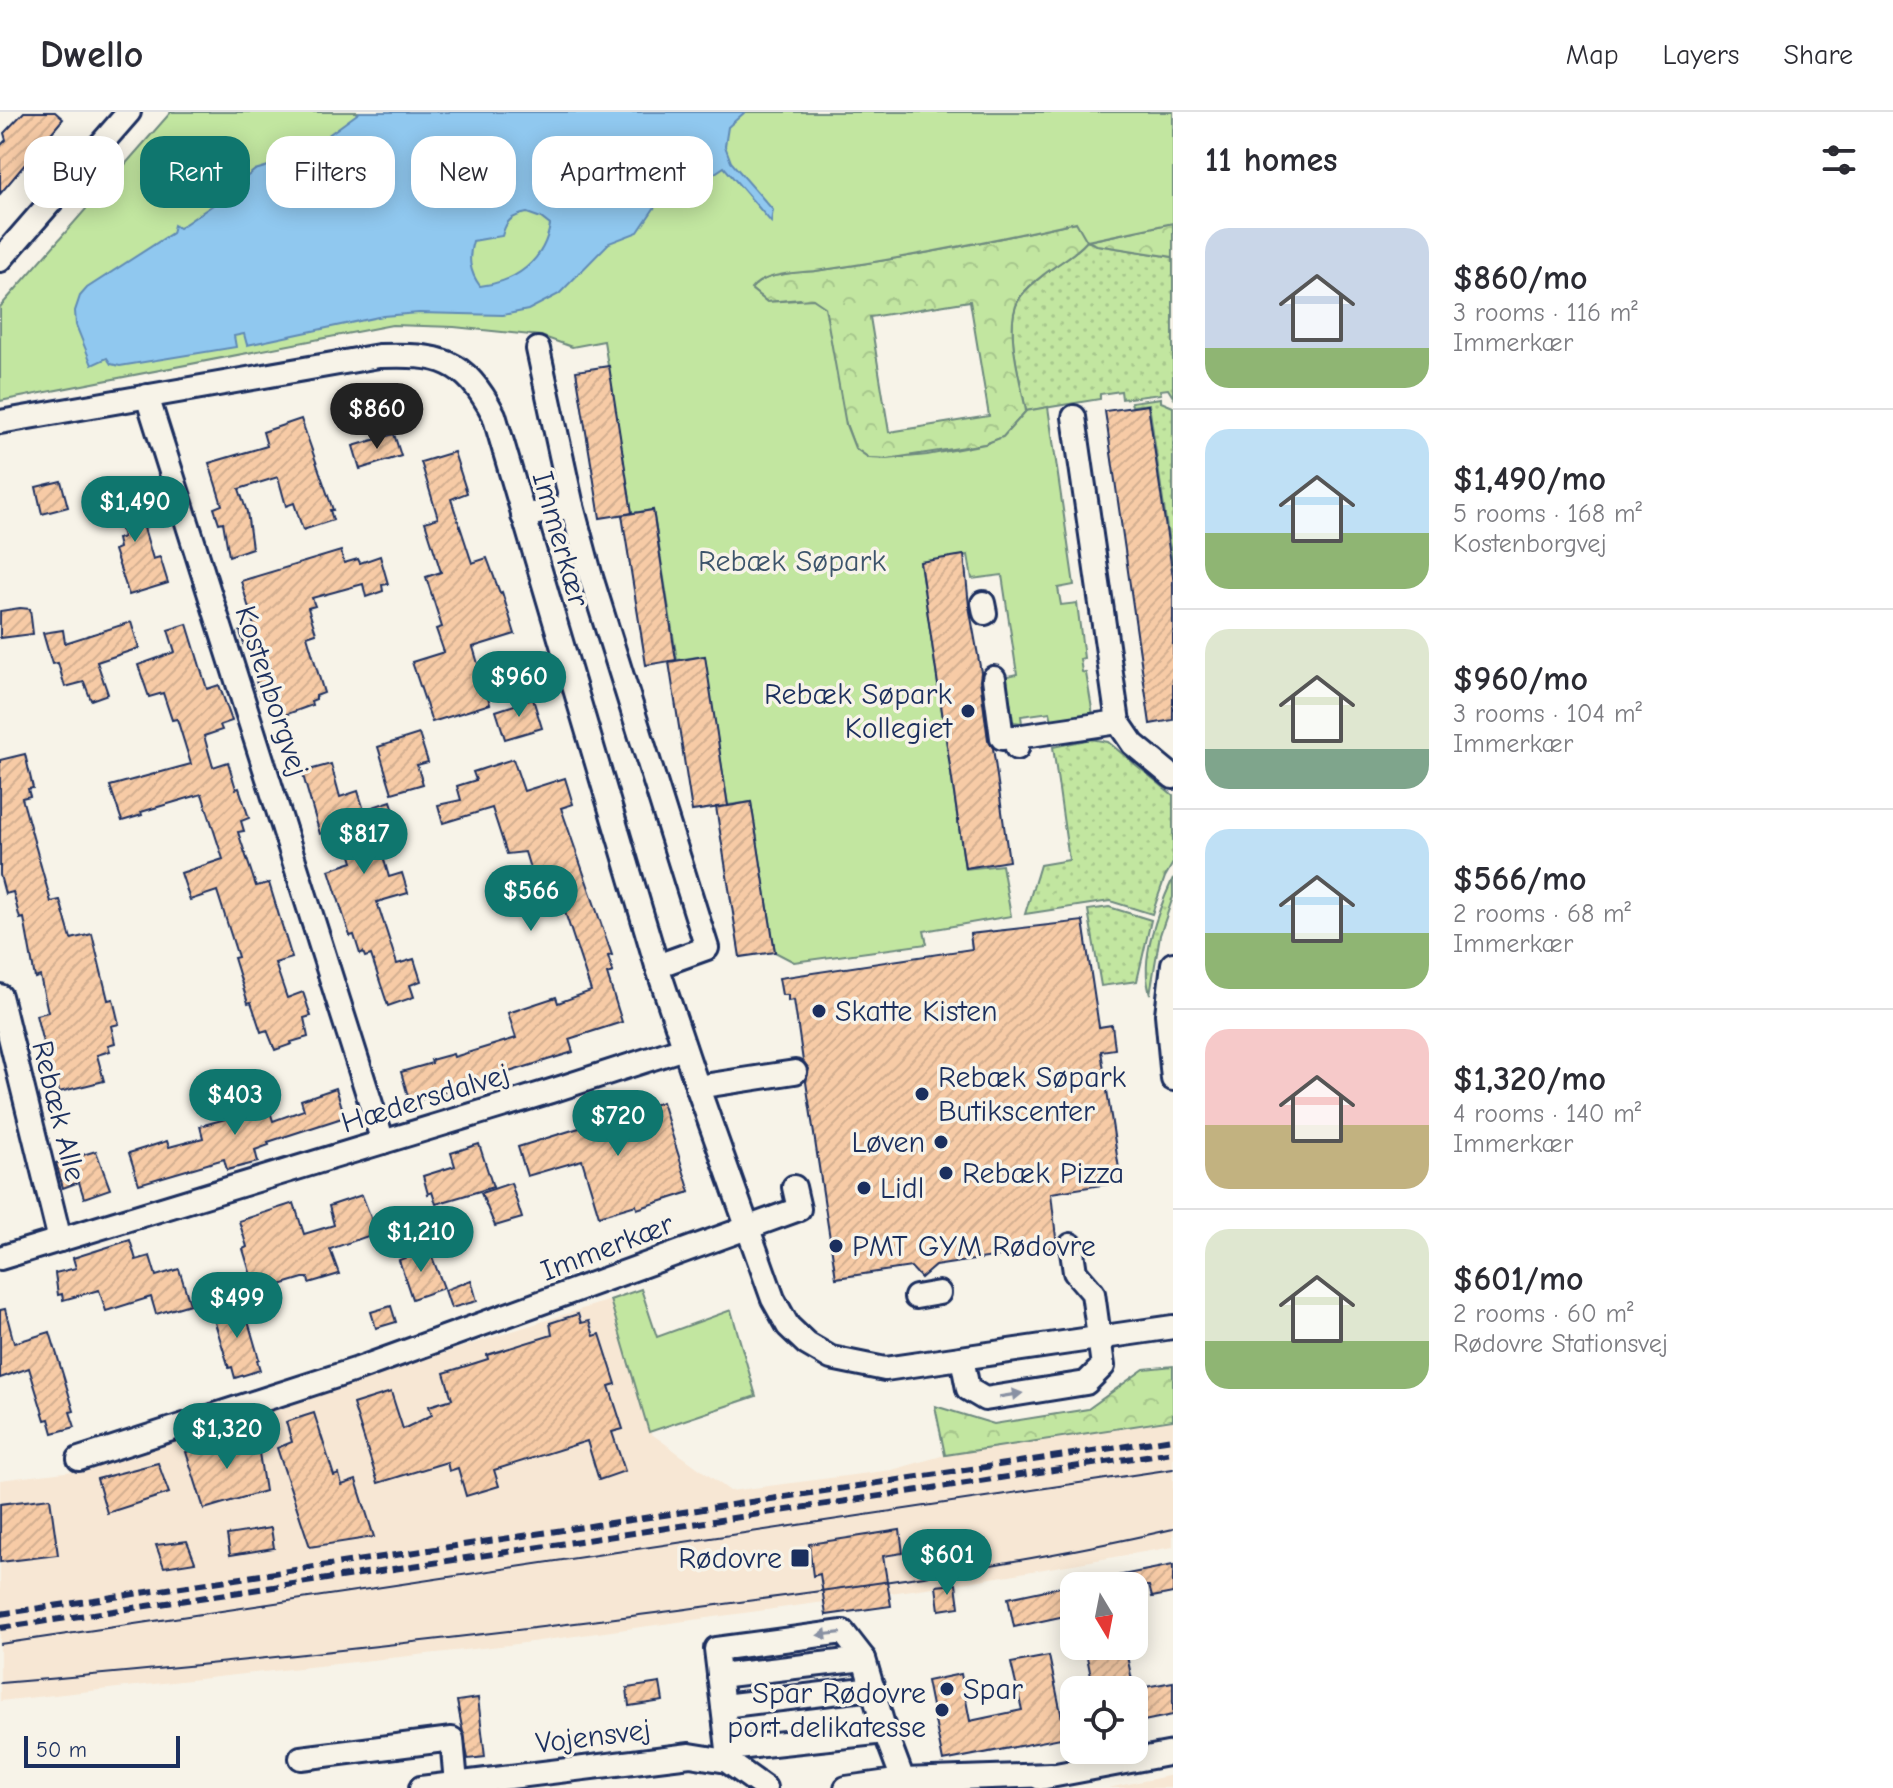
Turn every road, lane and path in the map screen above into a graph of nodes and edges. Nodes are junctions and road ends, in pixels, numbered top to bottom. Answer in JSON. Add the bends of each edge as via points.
{"nodes":[{"id":1,"x":129,"y":112,"type":"edge"},
{"id":2,"x":0,"y":260,"type":"edge"},
{"id":3,"x":538,"y":349,"type":"dead end"},
{"id":4,"x":147,"y":396,"type":"junction"},
{"id":5,"x":1074,"y":417,"type":"dead end"},
{"id":6,"x":0,"y":422,"type":"edge"},
{"id":7,"x":572,"y":506,"type":"junction"},
{"id":8,"x":523,"y":516,"type":"junction"},
{"id":9,"x":994,"y":678,"type":"dead end"},
{"id":10,"x":1118,"y":722,"type":"junction"},
{"id":11,"x":1173,"y":777,"type":"edge"},
{"id":12,"x":1173,"y":964,"type":"edge"},
{"id":13,"x":657,"y":966,"type":"junction"},
{"id":14,"x":0,"y":996,"type":"edge"},
{"id":15,"x":1170,"y":1014,"type":"edge"},
{"id":16,"x":684,"y":1048,"type":"junction"},
{"id":17,"x":795,"y":1072,"type":"dead end"},
{"id":18,"x":1172,"y":1072,"type":"edge"},
{"id":19,"x":1173,"y":1079,"type":"edge"},
{"id":20,"x":697,"y":1087,"type":"junction"},
{"id":21,"x":383,"y":1142,"type":"junction"},
{"id":22,"x":794,"y":1187,"type":"dead end"},
{"id":23,"x":746,"y":1227,"type":"junction"},
{"id":24,"x":60,"y":1240,"type":"junction"},
{"id":25,"x":1071,"y":1245,"type":"dead end"},
{"id":26,"x":0,"y":1258,"type":"edge"},
{"id":27,"x":939,"y":1293,"type":"dead end"},
{"id":28,"x":916,"y":1297,"type":"dead end"},
{"id":29,"x":1173,"y":1327,"type":"edge"},
{"id":30,"x":1099,"y":1337,"type":"junction"},
{"id":31,"x":962,"y":1358,"type":"junction"},
{"id":32,"x":79,"y":1459,"type":"dead end"},
{"id":33,"x":873,"y":1688,"type":"junction"},
{"id":34,"x":723,"y":1706,"type":"junction"},
{"id":35,"x":885,"y":1732,"type":"junction"},
{"id":36,"x":1173,"y":1753,"type":"edge"},
{"id":37,"x":727,"y":1755,"type":"junction"},
{"id":38,"x":301,"y":1758,"type":"dead end"},
{"id":39,"x":1051,"y":1775,"type":"junction"},
{"id":40,"x":976,"y":1782,"type":"edge"},
{"id":41,"x":456,"y":1783,"type":"junction"},
{"id":42,"x":904,"y":1784,"type":"edge"},
{"id":43,"x":421,"y":1788,"type":"edge"},
{"id":44,"x":765,"y":1788,"type":"edge"},
{"id":45,"x":846,"y":1788,"type":"edge"},
{"id":46,"x":996,"y":1788,"type":"edge"}],
"edges":[{"from":1,"to":2,"type":"street"},
{"from":3,"to":7,"type":"street"},
{"from":4,"to":6,"type":"street","name":"Immerkær"},
{"from":4,"to":8,"type":"street","name":"Immerkær","via":[[379,356],[423,355],[455,366],[480,388],[494,415]]},
{"from":4,"to":21,"type":"street","name":"Kostenborgvej"},
{"from":5,"to":10,"type":"street"},
{"from":7,"to":8,"type":"street"},
{"from":7,"to":13,"type":"street","via":[[707,948]]},
{"from":8,"to":13,"type":"street","name":"Immerkær"},
{"from":9,"to":10,"type":"street","via":[[1002,738],[1017,742]]},
{"from":10,"to":11,"type":"street","via":[[1133,744]]},
{"from":12,"to":15,"type":"street"},
{"from":13,"to":16,"type":"street","name":"Immerkær"},
{"from":14,"to":24,"type":"street","name":"Rebæk Alle"},
{"from":15,"to":18,"type":"street"},
{"from":16,"to":20,"type":"street","name":"Immerkær"},
{"from":16,"to":21,"type":"street","name":"Hædersdalvej"},
{"from":17,"to":20,"type":"street"},
{"from":18,"to":19,"type":"street"},
{"from":20,"to":23,"type":"street","name":"Immerkær"},
{"from":21,"to":24,"type":"street","name":"Hædersdalvej"},
{"from":22,"to":23,"type":"street","via":[[799,1209]]},
{"from":23,"to":31,"type":"street","name":"Immerkær","via":[[773,1299],[788,1326],[807,1344],[831,1358],[885,1369]]},
{"from":23,"to":32,"type":"street","name":"Immerkær","via":[[358,1369]]},
{"from":24,"to":26,"type":"street","name":"Hædersdalvej"},
{"from":25,"to":30,"type":"street","via":[[1075,1272],[1093,1293]]},
{"from":27,"to":28,"type":"street"},
{"from":29,"to":30,"type":"street","name":"Immerkær"},
{"from":30,"to":31,"type":"street","name":"Immerkær"},
{"from":31,"to":30,"type":"street","one_way":true,"via":[[968,1389],[985,1399],[1086,1383],[1103,1366]]},
{"from":33,"to":34,"type":"street"},
{"from":33,"to":34,"type":"street","one_way":true,"via":[[864,1659],[843,1632],[716,1649]]},
{"from":33,"to":35,"type":"street"},
{"from":34,"to":37,"type":"street"},
{"from":35,"to":37,"type":"street"},
{"from":35,"to":42,"type":"street"},
{"from":36,"to":39,"type":"street"},
{"from":37,"to":41,"type":"street","name":"Vojensvej","via":[[675,1756]]},
{"from":37,"to":44,"type":"street","name":"Vojensvej"},
{"from":38,"to":41,"type":"street","via":[[452,1739]]},
{"from":39,"to":40,"type":"street"},
{"from":39,"to":46,"type":"street"},
{"from":40,"to":42,"type":"street"},
{"from":41,"to":43,"type":"street","name":"Vojensvej"},
{"from":42,"to":45,"type":"street"}]}
